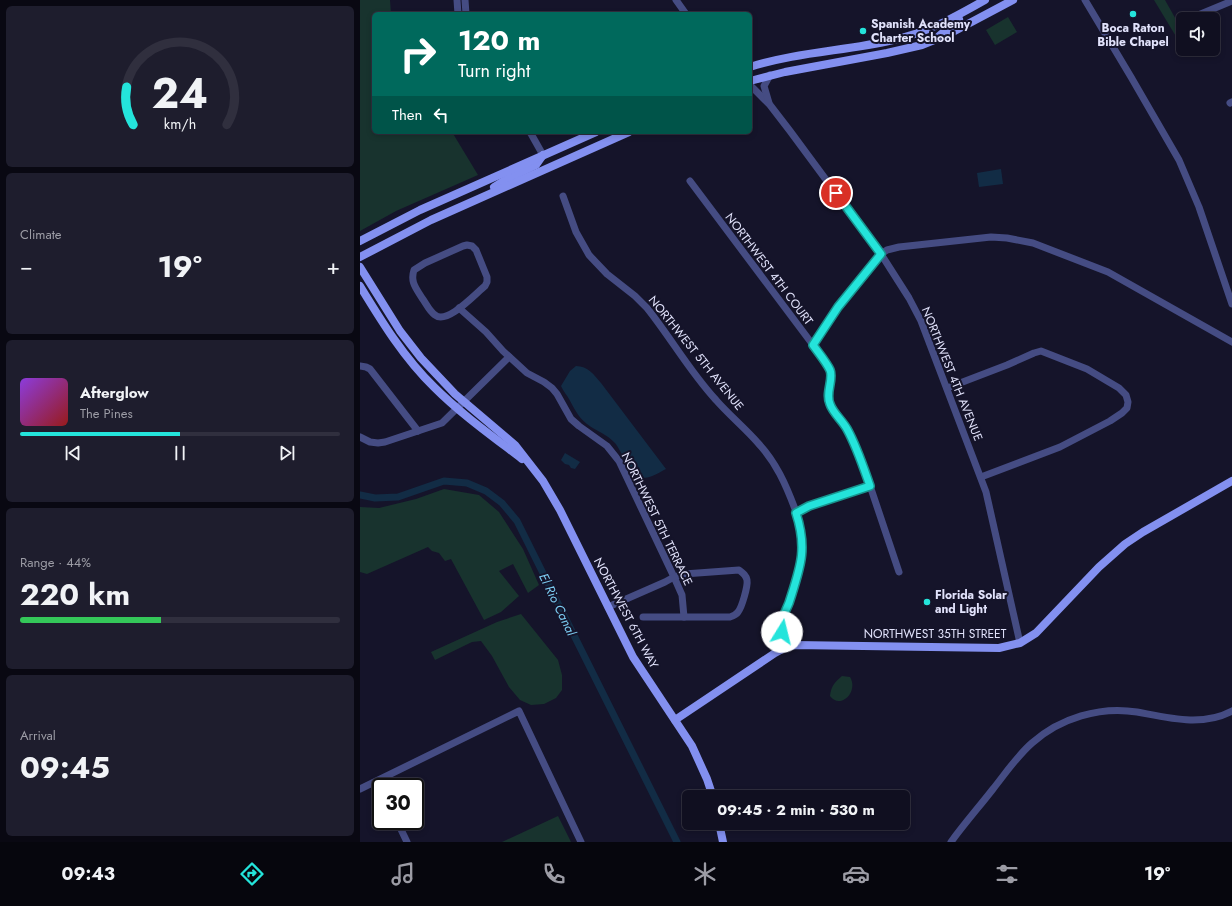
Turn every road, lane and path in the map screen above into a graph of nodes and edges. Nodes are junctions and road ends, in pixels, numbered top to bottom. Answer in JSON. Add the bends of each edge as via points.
{"nodes":[{"id":1,"x":458,"y":0,"type":"edge"},
{"id":2,"x":465,"y":0,"type":"edge"},
{"id":3,"x":676,"y":0,"type":"edge"},
{"id":4,"x":985,"y":0,"type":"edge"},
{"id":5,"x":1013,"y":0,"type":"edge"},
{"id":6,"x":1087,"y":1,"type":"edge"},
{"id":7,"x":1232,"y":1,"type":"edge"},
{"id":8,"x":1006,"y":3,"type":"edge"},
{"id":9,"x":458,"y":12,"type":"edge"},
{"id":10,"x":466,"y":12,"type":"edge"},
{"id":11,"x":685,"y":12,"type":"edge"},
{"id":12,"x":1205,"y":12,"type":"edge"},
{"id":13,"x":934,"y":40,"type":"junction"},
{"id":14,"x":752,"y":67,"type":"edge"},
{"id":15,"x":770,"y":75,"type":"junction"},
{"id":16,"x":752,"y":80,"type":"edge"},
{"id":17,"x":752,"y":87,"type":"edge"},
{"id":18,"x":770,"y":105,"type":"junction"},
{"id":19,"x":531,"y":134,"type":"edge"},
{"id":20,"x":591,"y":134,"type":"edge"},
{"id":21,"x":624,"y":134,"type":"edge"},
{"id":22,"x":542,"y":155,"type":"junction"},
{"id":23,"x":690,"y":181,"type":"dead end"},
{"id":24,"x":563,"y":196,"type":"dead end"},
{"id":25,"x":479,"y":198,"type":"junction"},
{"id":26,"x":360,"y":241,"type":"edge"},
{"id":27,"x":881,"y":254,"type":"junction"},
{"id":28,"x":360,"y":257,"type":"edge"},
{"id":29,"x":360,"y":267,"type":"edge"},
{"id":30,"x":360,"y":286,"type":"edge"},
{"id":31,"x":1232,"y":304,"type":"edge"},
{"id":32,"x":459,"y":308,"type":"junction"},
{"id":33,"x":1232,"y":342,"type":"edge"},
{"id":34,"x":813,"y":345,"type":"junction"},
{"id":35,"x":509,"y":357,"type":"junction"},
{"id":36,"x":360,"y":366,"type":"edge"},
{"id":37,"x":947,"y":388,"type":"junction"},
{"id":38,"x":464,"y":402,"type":"junction"},
{"id":39,"x":458,"y":409,"type":"junction"},
{"id":40,"x":418,"y":430,"type":"junction"},
{"id":41,"x":360,"y":437,"type":"edge"},
{"id":42,"x":532,"y":466,"type":"junction"},
{"id":43,"x":981,"y":477,"type":"junction"},
{"id":44,"x":1232,"y":481,"type":"edge"},
{"id":45,"x":870,"y":486,"type":"junction"},
{"id":46,"x":796,"y":513,"type":"junction"},
{"id":47,"x":900,"y":572,"type":"dead end"},
{"id":48,"x":674,"y":577,"type":"junction"},
{"id":49,"x":608,"y":607,"type":"junction"},
{"id":50,"x":643,"y":617,"type":"dead end"},
{"id":51,"x":684,"y":617,"type":"junction"},
{"id":52,"x":1020,"y":643,"type":"junction"},
{"id":53,"x":786,"y":647,"type":"junction"},
{"id":54,"x":1232,"y":711,"type":"edge"},
{"id":55,"x":675,"y":720,"type":"junction"},
{"id":56,"x":391,"y":778,"type":"edge"},
{"id":57,"x":372,"y":786,"type":"edge"},
{"id":58,"x":360,"y":789,"type":"edge"},
{"id":59,"x":711,"y":790,"type":"edge"},
{"id":60,"x":401,"y":830,"type":"edge"},
{"id":61,"x":720,"y":830,"type":"edge"},
{"id":62,"x":407,"y":842,"type":"edge"},
{"id":63,"x":581,"y":842,"type":"edge"},
{"id":64,"x":723,"y":842,"type":"edge"},
{"id":65,"x":951,"y":842,"type":"edge"}],
"edges":[{"from":1,"to":9,"type":"street"},
{"from":2,"to":10,"type":"street"},
{"from":3,"to":11,"type":"street"},
{"from":4,"to":13,"type":"street"},
{"from":4,"to":14,"type":"street","via":[[943,23],[913,35],[799,55]]},
{"from":5,"to":8,"type":"street"},
{"from":6,"to":31,"type":"street","via":[[1179,160],[1199,207]]},
{"from":7,"to":12,"type":"street"},
{"from":8,"to":13,"type":"street"},
{"from":13,"to":15,"type":"street","via":[[898,51]]},
{"from":15,"to":16,"type":"street"},
{"from":15,"to":18,"type":"street","name":"NORTHWEST 4TH AVENUE","via":[[764,86]]},
{"from":17,"to":18,"type":"street","name":"NORTHWEST 4TH AVENUE"},
{"from":18,"to":27,"type":"street","name":"NORTHWEST 4TH AVENUE"},
{"from":19,"to":22,"type":"street"},
{"from":20,"to":22,"type":"street"},
{"from":21,"to":25,"type":"street"},
{"from":22,"to":25,"type":"street","via":[[536,165],[501,182]]},
{"from":22,"to":26,"type":"street","via":[[420,210]]},
{"from":23,"to":34,"type":"street","name":"NORTHWEST 4TH COURT"},
{"from":24,"to":46,"type":"street","name":"NORTHWEST 5TH AVENUE","via":[[576,232],[589,255],[647,308],[715,399],[769,456],[782,476]]},
{"from":25,"to":28,"type":"street"},
{"from":27,"to":33,"type":"street","via":[[898,247],[991,237],[1033,243],[1108,272]]},
{"from":27,"to":34,"type":"street","via":[[838,307]]},
{"from":27,"to":37,"type":"street","name":"NORTHWEST 4TH AVENUE","via":[[921,321]]},
{"from":29,"to":38,"type":"street","name":"NORTHWEST 6TH WAY","via":[[390,316],[417,353]]},
{"from":30,"to":39,"type":"street","name":"NORTHWEST 6TH WAY","via":[[401,349],[425,378]]},
{"from":32,"to":32,"type":"street","via":[[445,317],[435,316],[413,283],[412,276],[414,270],[425,263],[467,245],[476,250],[487,282]]},
{"from":32,"to":35,"type":"street","name":"NORTHWEST 5TH TERRACE"},
{"from":34,"to":45,"type":"street","name":"NORTHWEST 4TH COURT","via":[[830,371],[830,405],[859,453]]},
{"from":35,"to":38,"type":"street"},
{"from":35,"to":48,"type":"street","name":"NORTHWEST 5TH TERRACE","via":[[526,373],[552,388],[571,419],[612,452]]},
{"from":36,"to":40,"type":"street","via":[[370,369]]},
{"from":37,"to":43,"type":"street","name":"NORTHWEST 4TH AVENUE"},
{"from":37,"to":43,"type":"street","via":[[1041,351],[1087,369],[1120,388],[1126,395],[1127,408],[1122,413],[1060,447]]},
{"from":38,"to":39,"type":"street"},
{"from":38,"to":42,"type":"street","name":"NORTHWEST 6TH WAY","via":[[515,445]]},
{"from":39,"to":40,"type":"street","via":[[442,423]]},
{"from":39,"to":42,"type":"street","name":"NORTHWEST 6TH WAY"},
{"from":40,"to":41,"type":"street","via":[[378,443]]},
{"from":42,"to":49,"type":"street","name":"NORTHWEST 6TH WAY","via":[[551,492]]},
{"from":43,"to":52,"type":"street","name":"NORTHWEST 4TH AVENUE","via":[[990,505]]},
{"from":44,"to":52,"type":"street","name":"NORTHWEST 35TH STREET","via":[[1125,544],[1099,567],[1036,633]]},
{"from":45,"to":46,"type":"street","via":[[809,506]]},
{"from":45,"to":47,"type":"street","name":"NORTHWEST 4TH COURT"},
{"from":46,"to":53,"type":"street","name":"NORTHWEST 5TH AVENUE","via":[[802,534],[802,556],[782,623],[781,630]]},
{"from":48,"to":49,"type":"street"},
{"from":48,"to":51,"type":"street","name":"NORTHWEST 5TH TERRACE","via":[[682,595]]},
{"from":48,"to":51,"type":"street","via":[[739,570],[747,580],[739,611],[735,615]]},
{"from":49,"to":55,"type":"street","name":"NORTHWEST 6TH WAY","via":[[633,657]]},
{"from":50,"to":51,"type":"street"},
{"from":52,"to":53,"type":"street","name":"NORTHWEST 35TH STREET","via":[[999,648],[812,645]]},
{"from":53,"to":55,"type":"street","name":"NORTHWEST 35TH STREET"},
{"from":54,"to":65,"type":"street","via":[[1217,718],[1186,721],[1133,712],[1105,711],[1076,717],[1056,726],[1021,753]]},
{"from":55,"to":59,"type":"street","name":"NORTHWEST 6TH WAY","via":[[692,746]]},
{"from":56,"to":63,"type":"street","via":[[519,711]]},
{"from":57,"to":58,"type":"street"},
{"from":60,"to":62,"type":"street"},
{"from":61,"to":64,"type":"street"}]}
